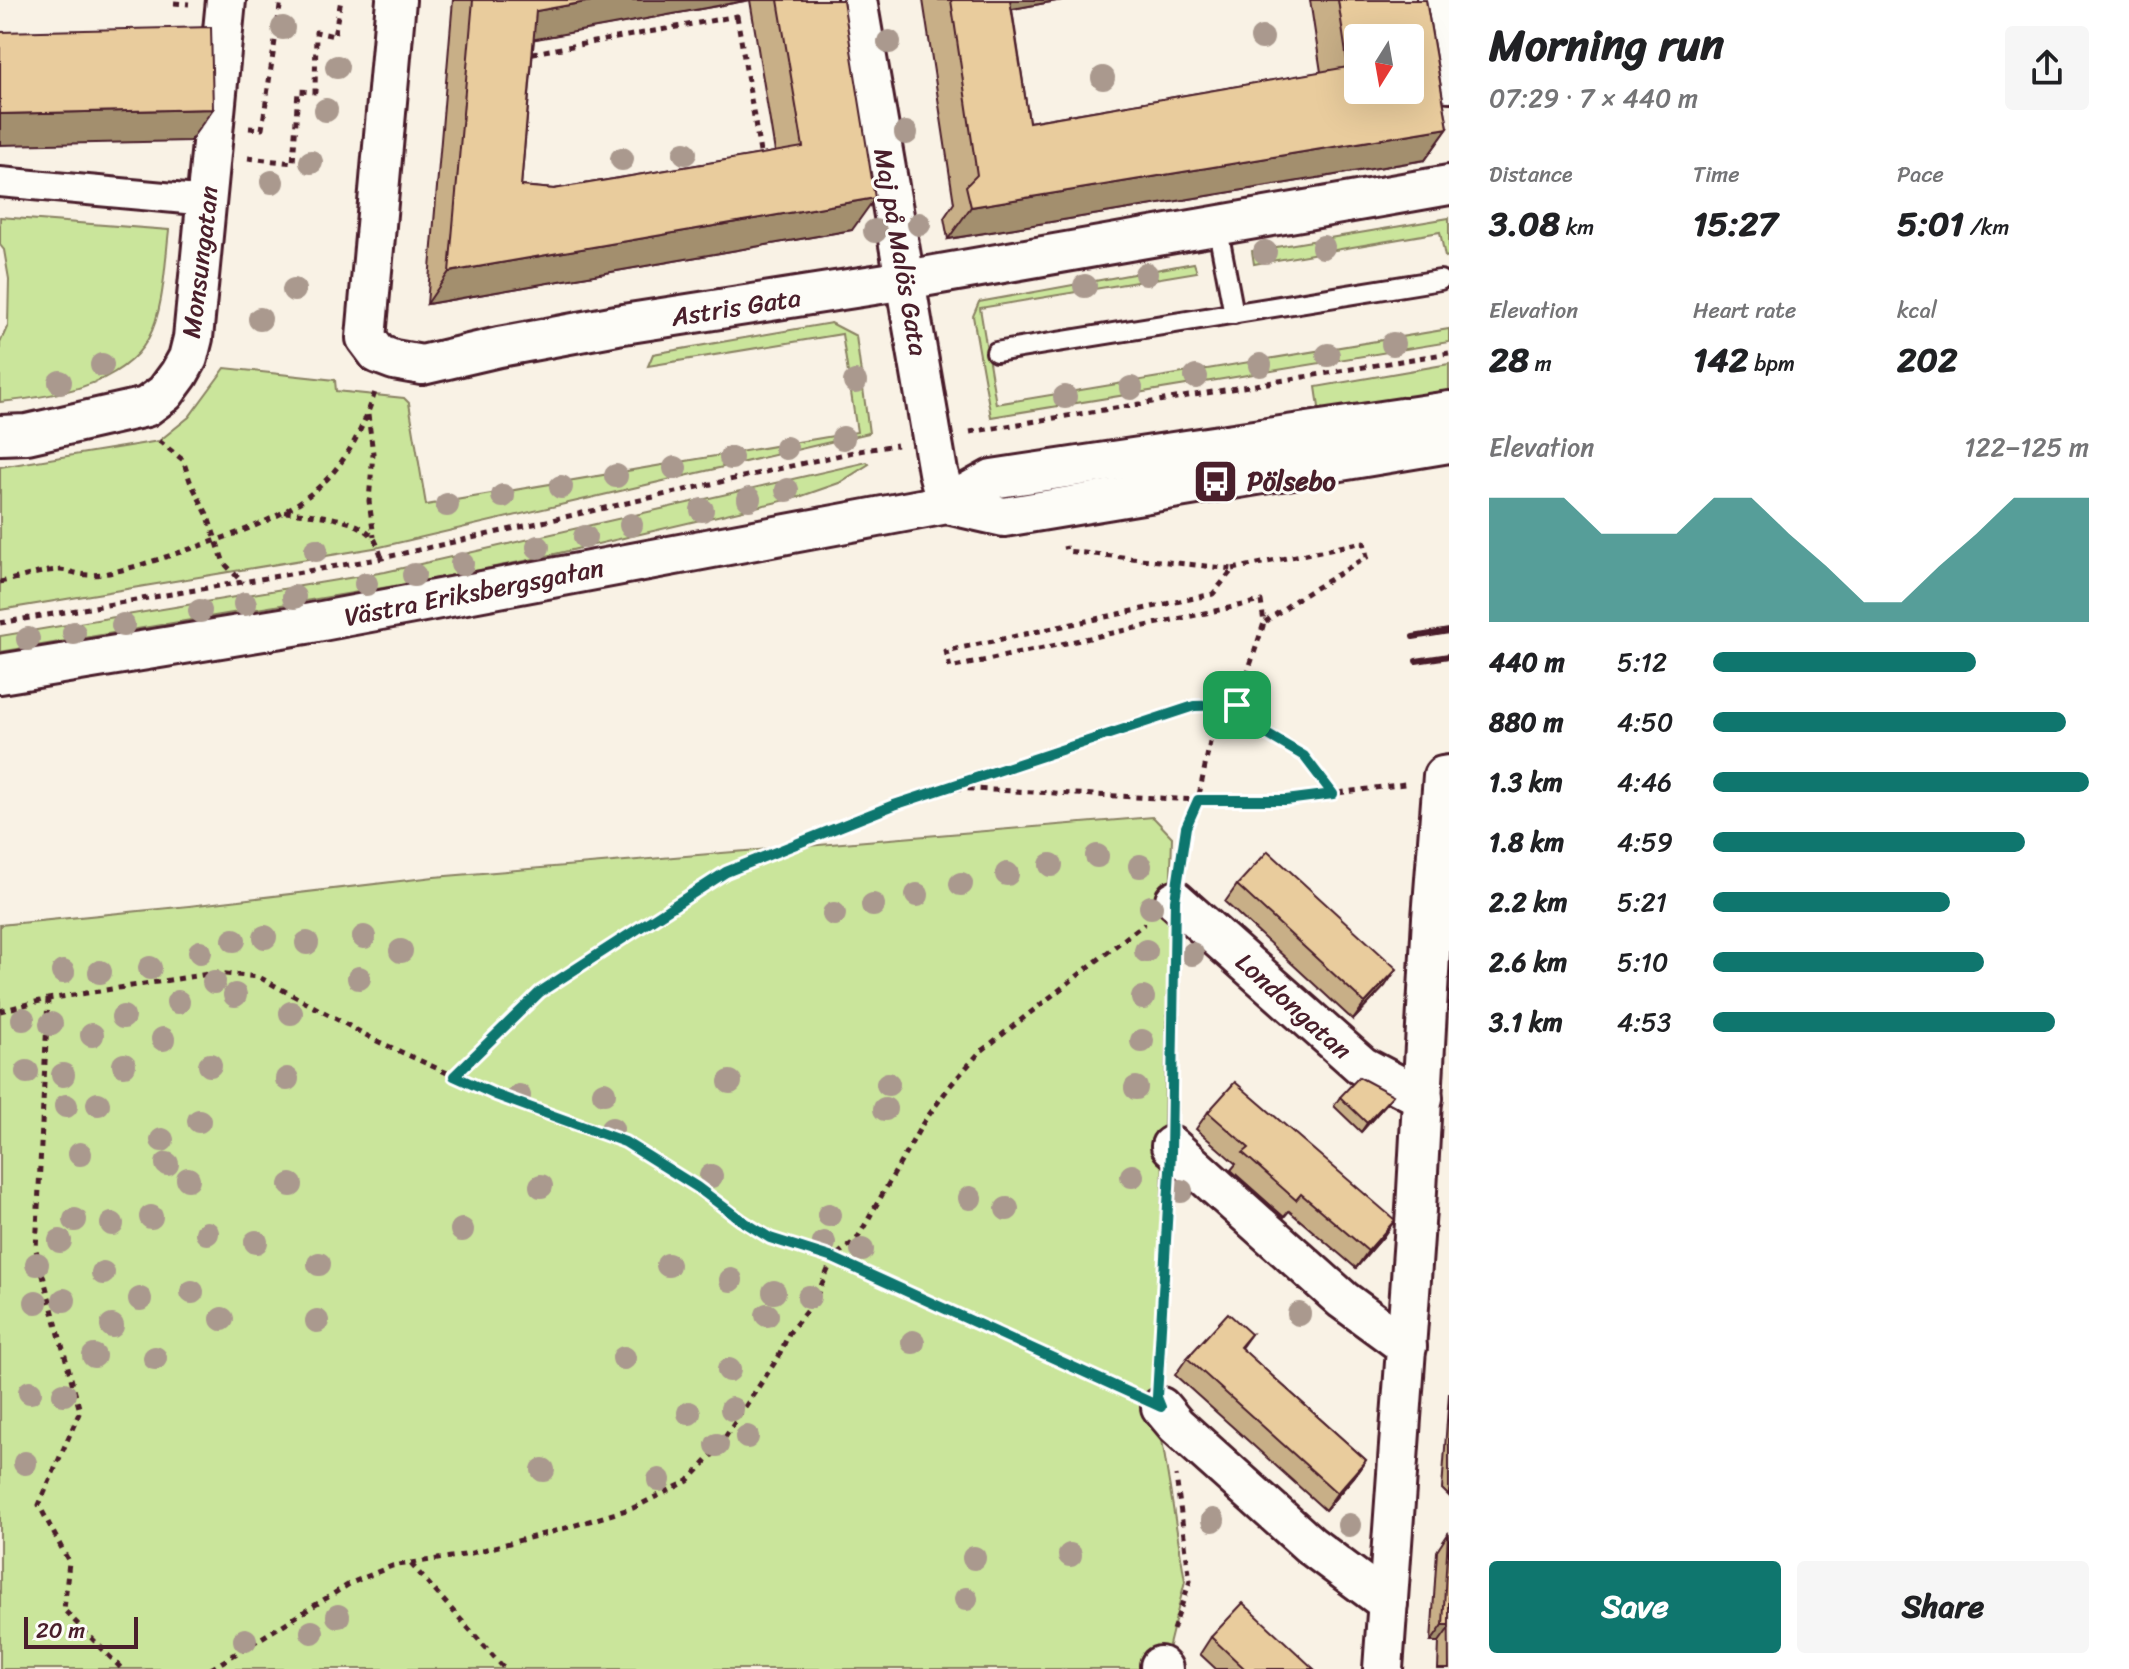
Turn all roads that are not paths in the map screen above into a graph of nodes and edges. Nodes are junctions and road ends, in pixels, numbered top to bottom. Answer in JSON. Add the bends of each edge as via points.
{"nodes":[{"id":1,"x":226,"y":0,"type":"edge"},
{"id":2,"x":396,"y":0,"type":"edge"},
{"id":3,"x":857,"y":0,"type":"edge"},
{"id":4,"x":1437,"y":0,"type":"edge"},
{"id":5,"x":1449,"y":82,"type":"edge"},
{"id":6,"x":0,"y":182,"type":"edge"},
{"id":7,"x":1449,"y":185,"type":"edge"},
{"id":8,"x":208,"y":201,"type":"junction"},
{"id":9,"x":1217,"y":225,"type":"junction"},
{"id":10,"x":906,"y":280,"type":"junction"},
{"id":11,"x":1440,"y":280,"type":"dead end"},
{"id":12,"x":1234,"y":314,"type":"junction"},
{"id":13,"x":996,"y":352,"type":"dead end"},
{"id":14,"x":1449,"y":411,"type":"edge"},
{"id":15,"x":0,"y":435,"type":"edge"},
{"id":16,"x":1449,"y":443,"type":"edge"},
{"id":17,"x":947,"y":504,"type":"junction"},
{"id":18,"x":0,"y":674,"type":"edge"},
{"id":19,"x":1446,"y":776,"type":"edge"},
{"id":20,"x":1175,"y":900,"type":"road end"},
{"id":21,"x":1423,"y":1098,"type":"junction"},
{"id":22,"x":1171,"y":1146,"type":"road end"},
{"id":23,"x":1407,"y":1347,"type":"junction"},
{"id":24,"x":1161,"y":1407,"type":"road end"},
{"id":25,"x":1388,"y":1603,"type":"junction"},
{"id":26,"x":1383,"y":1669,"type":"edge"}],
"edges":[{"from":1,"to":8,"type":"street","name":"Monsungatan"},
{"from":2,"to":10,"type":"street","name":"Astris Gata","via":[[366,338],[378,354],[422,365],[617,325]]},
{"from":3,"to":10,"type":"street","name":"Maj på Malös Gata"},
{"from":4,"to":5,"type":"street"},
{"from":6,"to":8,"type":"street"},
{"from":7,"to":9,"type":"street","name":"Astris Gata"},
{"from":8,"to":15,"type":"street","name":"Monsungatan","via":[[193,338],[188,358],[165,393],[146,407],[27,434]]},
{"from":9,"to":10,"type":"street","name":"Astris Gata"},
{"from":9,"to":12,"type":"lane"},
{"from":10,"to":17,"type":"street","name":"Maj på Malös Gata"},
{"from":11,"to":12,"type":"lane"},
{"from":12,"to":13,"type":"lane"},
{"from":14,"to":17,"type":"street","name":"Västra Eriksbergsgatan","via":[[992,479]]},
{"from":16,"to":17,"type":"street","name":"Västra Eriksbergsgatan","via":[[1004,517]]},
{"from":17,"to":18,"type":"street","name":"Västra Eriksbergsgatan","via":[[306,624]]},
{"from":19,"to":21,"type":"street"},
{"from":20,"to":21,"type":"street","name":"Londongatan","via":[[1362,1066]]},
{"from":21,"to":23,"type":"street"},
{"from":22,"to":23,"type":"street","via":[[1343,1300]]},
{"from":23,"to":25,"type":"street"},
{"from":24,"to":25,"type":"street","via":[[1310,1545]]},
{"from":25,"to":26,"type":"street"}]}
